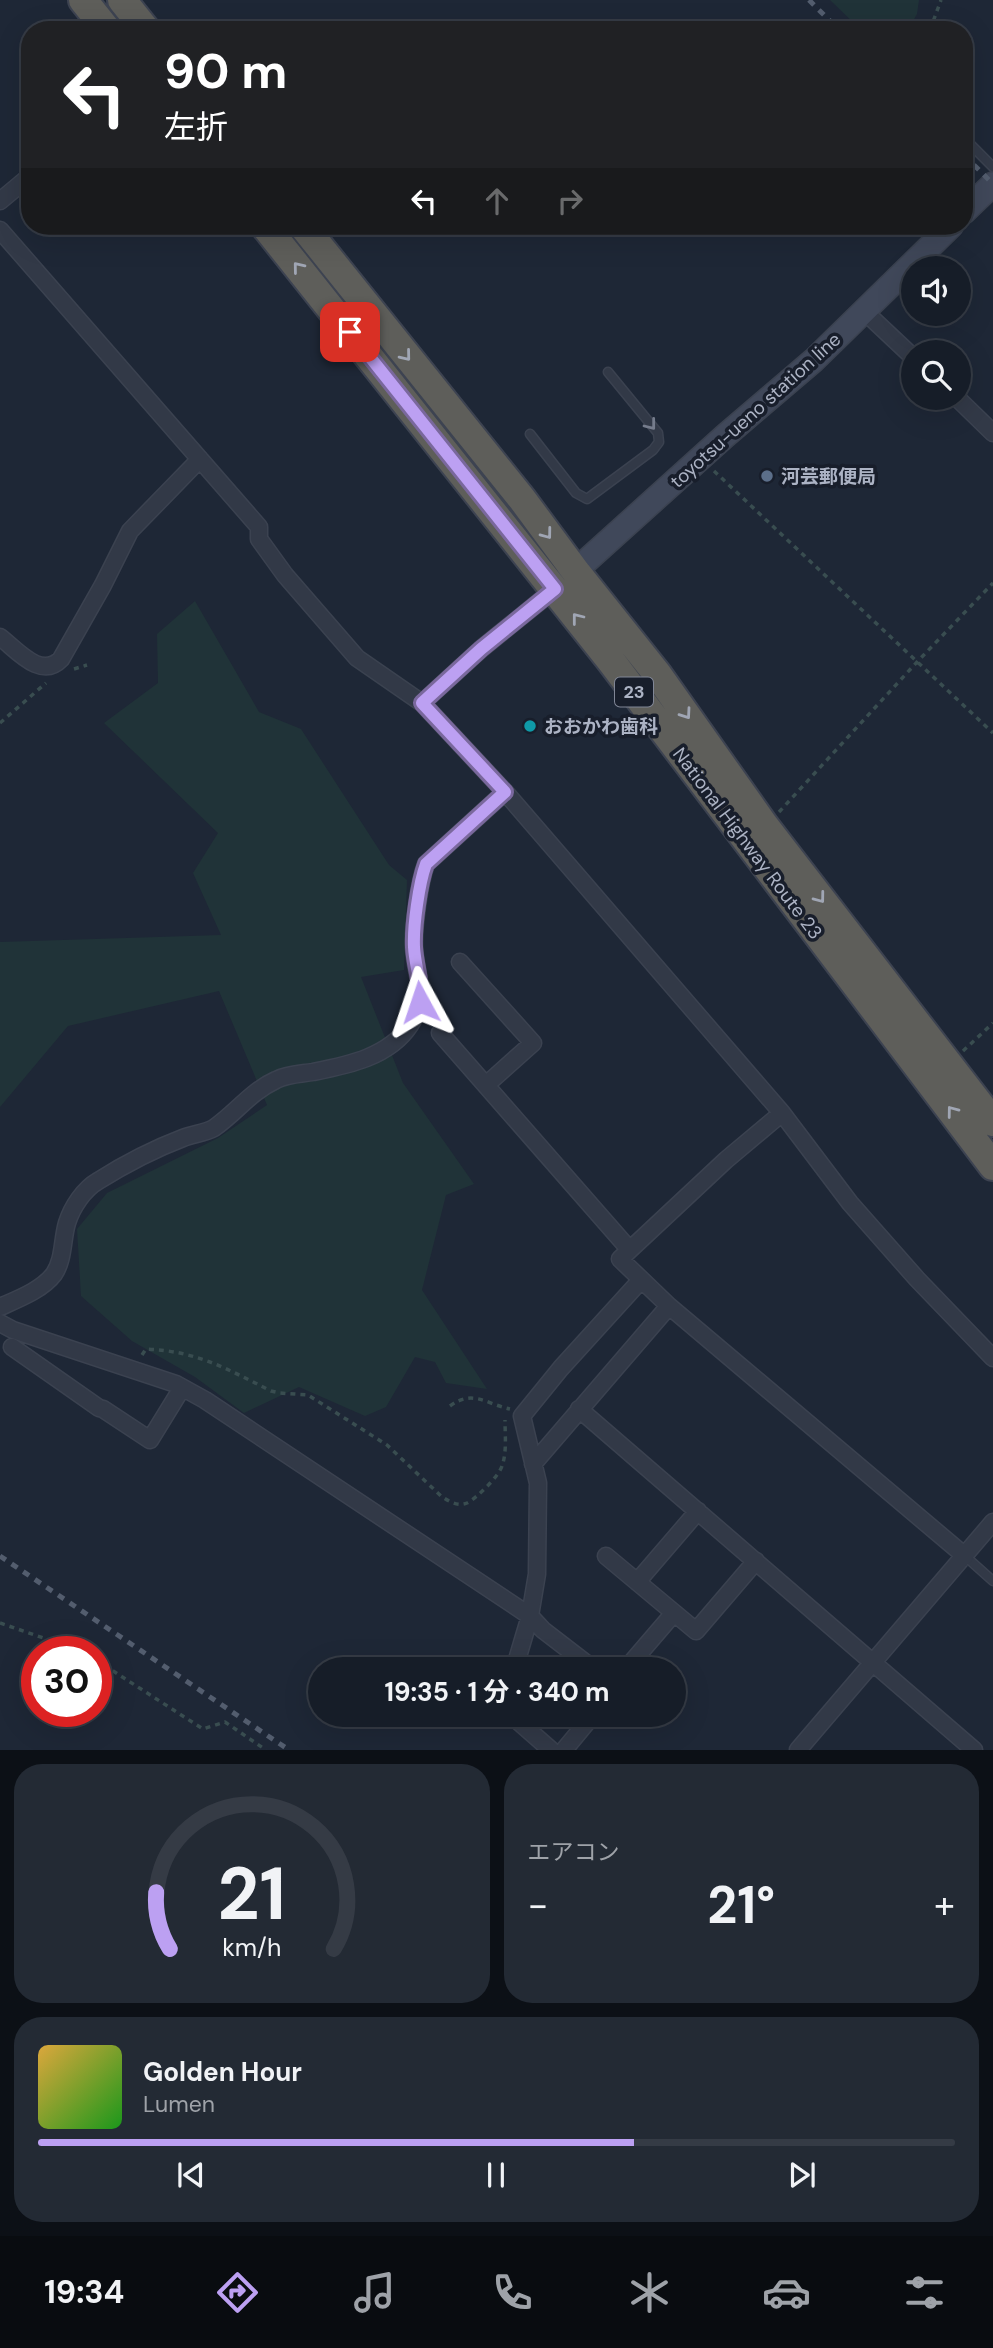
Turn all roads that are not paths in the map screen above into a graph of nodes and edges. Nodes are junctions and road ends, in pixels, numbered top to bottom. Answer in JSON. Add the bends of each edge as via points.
{"nodes":[{"id":1,"x":83,"y":0,"type":"edge"},
{"id":2,"x":122,"y":0,"type":"edge"},
{"id":3,"x":100,"y":21,"type":"edge"},
{"id":4,"x":139,"y":21,"type":"edge"},
{"id":5,"x":973,"y":147,"type":"edge"},
{"id":6,"x":993,"y":167,"type":"edge"},
{"id":7,"x":21,"y":184,"type":"edge"},
{"id":8,"x":993,"y":184,"type":"edge"},
{"id":9,"x":0,"y":201,"type":"edge"},
{"id":10,"x":973,"y":203,"type":"edge"},
{"id":11,"x":0,"y":230,"type":"edge"},
{"id":12,"x":273,"y":235,"type":"edge"},
{"id":13,"x":310,"y":235,"type":"edge"},
{"id":14,"x":942,"y":235,"type":"edge"},
{"id":15,"x":864,"y":311,"type":"junction"},
{"id":16,"x":901,"y":346,"type":"edge"},
{"id":17,"x":608,"y":372,"type":"dead end"},
{"id":18,"x":969,"y":410,"type":"edge"},
{"id":19,"x":993,"y":433,"type":"edge"},
{"id":20,"x":530,"y":434,"type":"dead end"},
{"id":21,"x":200,"y":459,"type":"junction"},
{"id":22,"x":565,"y":580,"type":"junction"},
{"id":23,"x":0,"y":637,"type":"edge"},
{"id":24,"x":422,"y":703,"type":"junction"},
{"id":25,"x":505,"y":792,"type":"junction"},
{"id":26,"x":460,"y":962,"type":"dead end"},
{"id":27,"x":440,"y":1032,"type":"dead end"},
{"id":28,"x":486,"y":1085,"type":"junction"},
{"id":29,"x":782,"y":1113,"type":"junction"},
{"id":30,"x":993,"y":1122,"type":"edge"},
{"id":31,"x":993,"y":1166,"type":"edge"},
{"id":32,"x":629,"y":1249,"type":"junction"},
{"id":33,"x":641,"y":1280,"type":"junction"},
{"id":34,"x":670,"y":1306,"type":"junction"},
{"id":35,"x":0,"y":1307,"type":"edge"},
{"id":36,"x":0,"y":1323,"type":"edge"},
{"id":37,"x":12,"y":1347,"type":"dead end"},
{"id":38,"x":993,"y":1358,"type":"edge"},
{"id":39,"x":183,"y":1388,"type":"junction"},
{"id":40,"x":579,"y":1409,"type":"junction"},
{"id":41,"x":533,"y":1464,"type":"junction"},
{"id":42,"x":698,"y":1511,"type":"junction"},
{"id":43,"x":993,"y":1522,"type":"edge"},
{"id":44,"x":606,"y":1556,"type":"dead end"},
{"id":45,"x":965,"y":1556,"type":"junction"},
{"id":46,"x":756,"y":1561,"type":"junction"},
{"id":47,"x":993,"y":1581,"type":"edge"},
{"id":48,"x":637,"y":1582,"type":"junction"},
{"id":49,"x":674,"y":1613,"type":"junction"},
{"id":50,"x":530,"y":1616,"type":"junction"},
{"id":51,"x":518,"y":1657,"type":"edge"},
{"id":52,"x":578,"y":1657,"type":"edge"},
{"id":53,"x":636,"y":1657,"type":"edge"},
{"id":54,"x":873,"y":1662,"type":"junction"},
{"id":55,"x":525,"y":1727,"type":"edge"},
{"id":56,"x":583,"y":1727,"type":"edge"},
{"id":57,"x":551,"y":1749,"type":"edge"},
{"id":58,"x":564,"y":1749,"type":"edge"},
{"id":59,"x":798,"y":1749,"type":"edge"},
{"id":60,"x":974,"y":1749,"type":"edge"}],
"edges":[{"from":1,"to":3,"type":"highway"},
{"from":2,"to":4,"type":"highway"},
{"from":5,"to":6,"type":"lane"},
{"from":7,"to":9,"type":"street"},
{"from":8,"to":10,"type":"main road"},
{"from":11,"to":21,"type":"street"},
{"from":22,"to":12,"type":"highway","name":"National Highway Route 23","number":"23","one_way":true},
{"from":13,"to":22,"type":"highway","name":"National Highway Route 23","number":"23","one_way":true,"via":[[513,489]]},
{"from":14,"to":15,"type":"main road","name":"toyotsu-ueno station line"},
{"from":15,"to":16,"type":"street"},
{"from":15,"to":22,"type":"main road","name":"toyotsu-ueno station line"},
{"from":17,"to":20,"type":"lane","one_way":true,"via":[[658,433],[653,450],[587,499],[576,493]]},
{"from":18,"to":19,"type":"street"},
{"from":21,"to":23,"type":"street","via":[[130,531],[55,665],[44,668],[34,663]]},
{"from":21,"to":24,"type":"street","via":[[259,527],[259,539],[285,575],[357,657]]},
{"from":22,"to":24,"type":"street"},
{"from":22,"to":30,"type":"highway","name":"National Highway Route 23","number":"23","one_way":true,"via":[[658,675],[766,826]]},
{"from":31,"to":22,"type":"highway","name":"National Highway Route 23","number":"23","one_way":true,"via":[[608,664]]},
{"from":24,"to":25,"type":"street"},
{"from":25,"to":29,"type":"street"},
{"from":25,"to":35,"type":"street","via":[[426,864],[414,946],[420,1002],[397,1040],[351,1064],[281,1077],[259,1088],[212,1129],[141,1156],[94,1183],[74,1207],[55,1272],[32,1292]]},
{"from":26,"to":28,"type":"street","via":[[533,1042]]},
{"from":27,"to":28,"type":"street"},
{"from":28,"to":32,"type":"street"},
{"from":29,"to":32,"type":"street"},
{"from":29,"to":38,"type":"street","via":[[850,1203]]},
{"from":32,"to":33,"type":"street","via":[[620,1259]]},
{"from":33,"to":34,"type":"street"},
{"from":33,"to":41,"type":"street","via":[[522,1416]]},
{"from":34,"to":40,"type":"street"},
{"from":34,"to":45,"type":"street"},
{"from":36,"to":39,"type":"street"},
{"from":37,"to":39,"type":"street","via":[[150,1440]]},
{"from":39,"to":50,"type":"street"},
{"from":40,"to":41,"type":"street"},
{"from":40,"to":42,"type":"street"},
{"from":41,"to":50,"type":"street","via":[[538,1483],[537,1574]]},
{"from":42,"to":46,"type":"street"},
{"from":42,"to":48,"type":"street"},
{"from":43,"to":45,"type":"street"},
{"from":44,"to":48,"type":"street"},
{"from":45,"to":47,"type":"lane"},
{"from":45,"to":54,"type":"street"},
{"from":46,"to":49,"type":"street","via":[[696,1631]]},
{"from":46,"to":54,"type":"street"},
{"from":48,"to":49,"type":"street"},
{"from":49,"to":53,"type":"street"},
{"from":50,"to":51,"type":"street"},
{"from":50,"to":52,"type":"street"},
{"from":54,"to":59,"type":"street"},
{"from":54,"to":60,"type":"street"},
{"from":55,"to":57,"type":"street"},
{"from":56,"to":58,"type":"street"}]}
